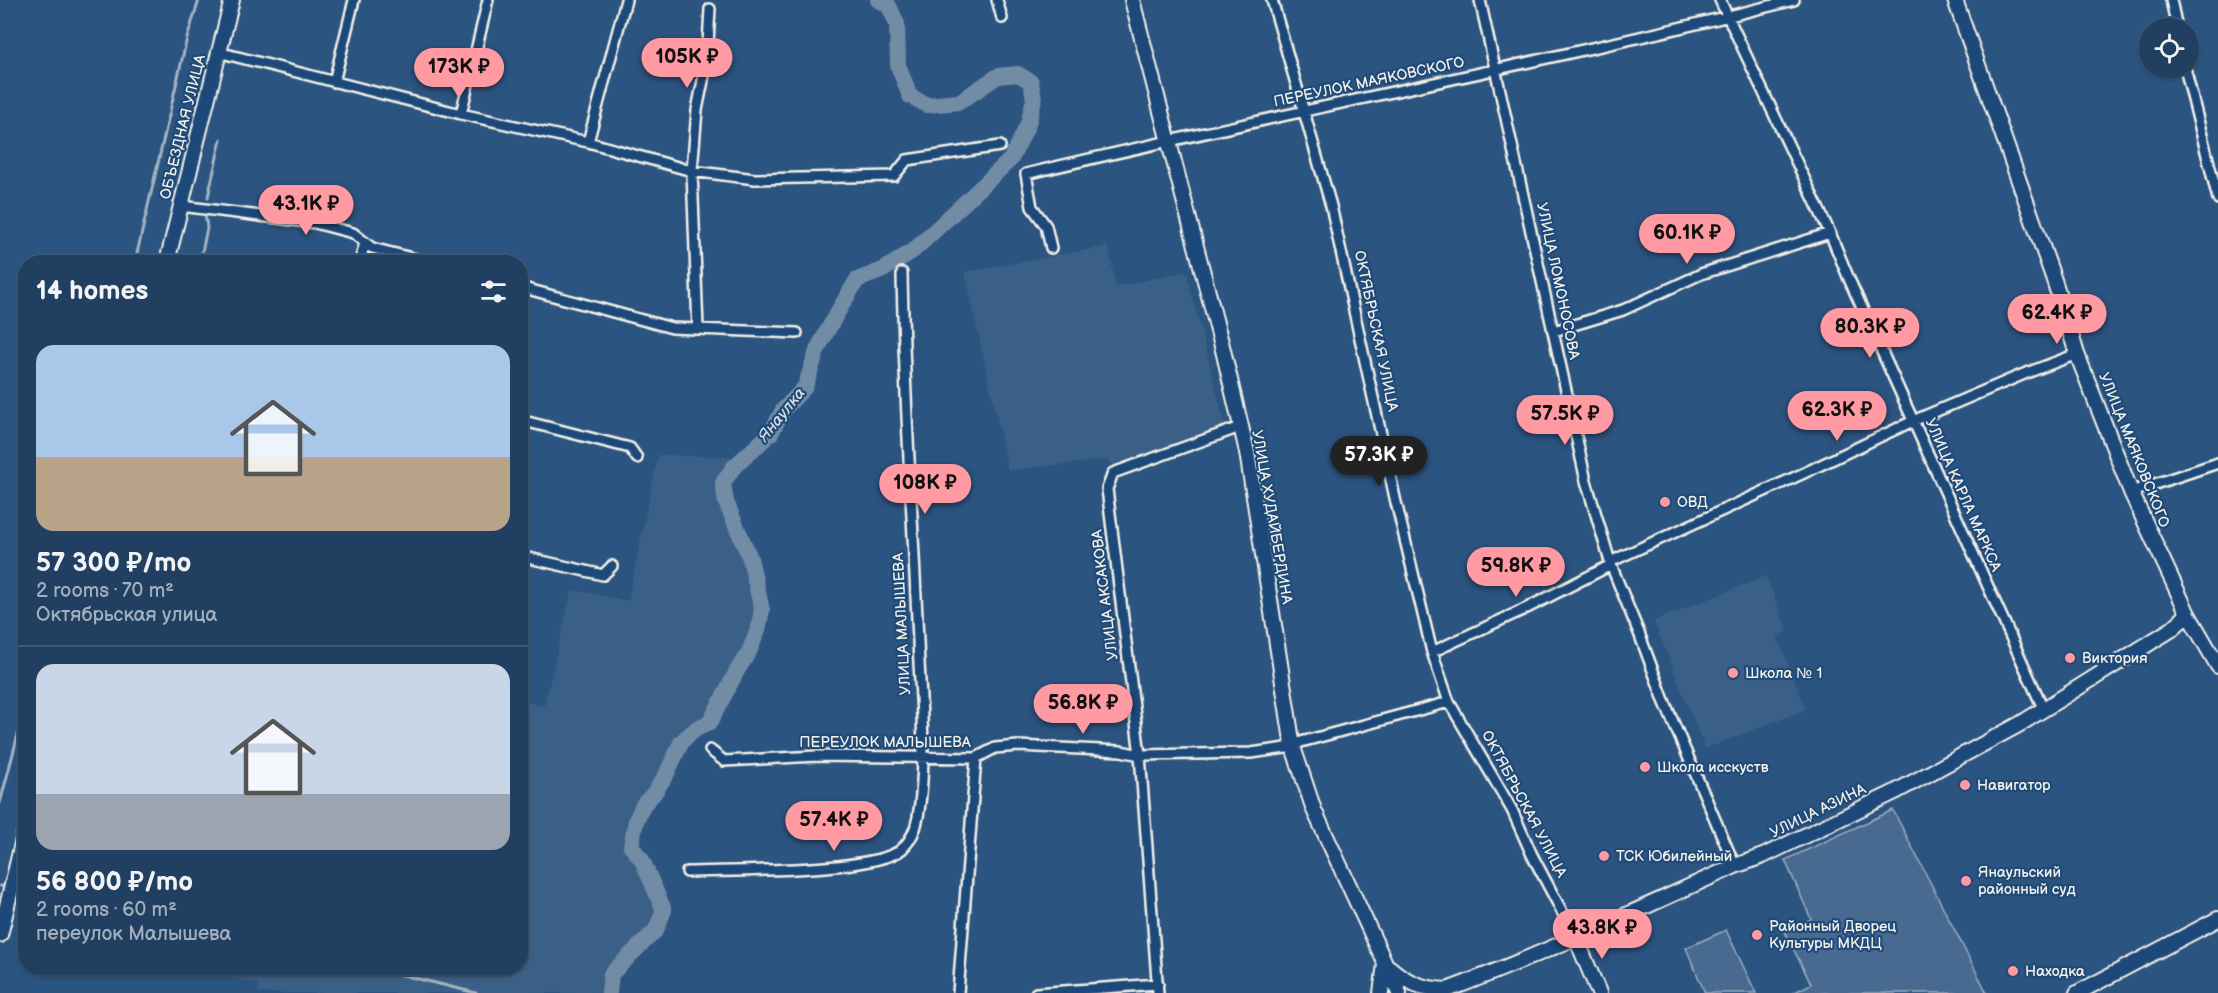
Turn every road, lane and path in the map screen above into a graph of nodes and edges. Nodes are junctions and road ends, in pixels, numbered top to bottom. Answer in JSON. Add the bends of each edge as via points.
{"nodes":[{"id":1,"x":232,"y":0,"type":"edge"},
{"id":2,"x":354,"y":0,"type":"edge"},
{"id":3,"x":488,"y":0,"type":"edge"},
{"id":4,"x":626,"y":0,"type":"edge"},
{"id":5,"x":997,"y":0,"type":"edge"},
{"id":6,"x":1132,"y":0,"type":"edge"},
{"id":7,"x":1272,"y":0,"type":"edge"},
{"id":8,"x":1480,"y":0,"type":"edge"},
{"id":9,"x":1720,"y":0,"type":"edge"},
{"id":10,"x":1794,"y":0,"type":"edge"},
{"id":11,"x":1955,"y":0,"type":"edge"},
{"id":12,"x":2171,"y":0,"type":"edge"},
{"id":13,"x":710,"y":9,"type":"dead end"},
{"id":14,"x":1727,"y":17,"type":"junction"},
{"id":15,"x":1002,"y":18,"type":"dead end"},
{"id":16,"x":2175,"y":18,"type":"edge"},
{"id":17,"x":218,"y":52,"type":"junction"},
{"id":18,"x":1494,"y":71,"type":"junction"},
{"id":19,"x":2188,"y":78,"type":"edge"},
{"id":20,"x":334,"y":82,"type":"junction"},
{"id":21,"x":1306,"y":112,"type":"junction"},
{"id":22,"x":461,"y":114,"type":"junction"},
{"id":23,"x":1167,"y":140,"type":"junction"},
{"id":24,"x":588,"y":142,"type":"junction"},
{"id":25,"x":1000,"y":146,"type":"dead end"},
{"id":26,"x":692,"y":171,"type":"junction"},
{"id":27,"x":2218,"y":199,"type":"edge"},
{"id":28,"x":181,"y":206,"type":"junction"},
{"id":29,"x":1830,"y":233,"type":"junction"},
{"id":30,"x":365,"y":242,"type":"junction"},
{"id":31,"x":1051,"y":248,"type":"dead end"},
{"id":32,"x":169,"y":255,"type":"edge"},
{"id":33,"x":362,"y":255,"type":"edge"},
{"id":34,"x":400,"y":255,"type":"edge"},
{"id":35,"x":902,"y":273,"type":"dead end"},
{"id":36,"x":528,"y":289,"type":"edge"},
{"id":37,"x":698,"y":328,"type":"junction"},
{"id":38,"x":1554,"y":331,"type":"junction"},
{"id":39,"x":797,"y":333,"type":"dead end"},
{"id":40,"x":2077,"y":354,"type":"junction"},
{"id":41,"x":1913,"y":421,"type":"junction"},
{"id":42,"x":528,"y":422,"type":"edge"},
{"id":43,"x":1240,"y":427,"type":"junction"},
{"id":44,"x":637,"y":458,"type":"dead end"},
{"id":45,"x":2218,"y":463,"type":"edge"},
{"id":46,"x":2131,"y":492,"type":"junction"},
{"id":47,"x":528,"y":558,"type":"edge"},
{"id":48,"x":1610,"y":563,"type":"junction"},
{"id":49,"x":612,"y":566,"type":"dead end"},
{"id":50,"x":2188,"y":614,"type":"junction"},
{"id":51,"x":1432,"y":652,"type":"junction"},
{"id":52,"x":2218,"y":666,"type":"edge"},
{"id":53,"x":1449,"y":702,"type":"junction"},
{"id":54,"x":2043,"y":708,"type":"junction"},
{"id":55,"x":1293,"y":747,"type":"junction"},
{"id":56,"x":710,"y":750,"type":"dead end"},
{"id":57,"x":1140,"y":755,"type":"junction"},
{"id":58,"x":923,"y":757,"type":"junction"},
{"id":59,"x":976,"y":758,"type":"junction"},
{"id":60,"x":18,"y":860,"type":"edge"},
{"id":61,"x":1736,"y":866,"type":"junction"},
{"id":62,"x":687,"y":872,"type":"dead end"},
{"id":63,"x":2218,"y":919,"type":"edge"},
{"id":64,"x":0,"y":935,"type":"edge"},
{"id":65,"x":1576,"y":938,"type":"junction"},
{"id":66,"x":1385,"y":964,"type":"junction"},
{"id":67,"x":1158,"y":988,"type":"edge"},
{"id":68,"x":1443,"y":992,"type":"edge"},
{"id":69,"x":958,"y":993,"type":"edge"},
{"id":70,"x":1036,"y":993,"type":"edge"},
{"id":71,"x":1381,"y":993,"type":"edge"},
{"id":72,"x":1399,"y":993,"type":"edge"},
{"id":73,"x":1599,"y":993,"type":"edge"},
{"id":74,"x":2077,"y":993,"type":"edge"}],
"edges":[{"from":1,"to":17,"type":"street","name":"ОБЪЕЗДНАЯ УЛИЦА"},
{"from":2,"to":20,"type":"street"},
{"from":3,"to":22,"type":"street"},
{"from":4,"to":24,"type":"street"},
{"from":5,"to":15,"type":"street"},
{"from":6,"to":23,"type":"street","name":"УЛИЦА ХУДАЙБЕРДИНА"},
{"from":7,"to":21,"type":"street","name":"ОКТЯБРЬСКАЯ УЛИЦА"},
{"from":8,"to":18,"type":"street","name":"УЛИЦА ЛОМОНОСОВА"},
{"from":9,"to":14,"type":"street","name":"УЛИЦА КАРЛА МАРКСА"},
{"from":10,"to":14,"type":"street","name":"ПЕРЕУЛОК МАЯКОВСКОГО"},
{"from":11,"to":40,"type":"street","name":"УЛИЦА МАЯКОВСКОГО"},
{"from":12,"to":16,"type":"street"},
{"from":13,"to":26,"type":"street"},
{"from":14,"to":18,"type":"street","name":"ПЕРЕУЛОК МАЯКОВСКОГО"},
{"from":14,"to":29,"type":"street","name":"УЛИЦА КАРЛА МАРКСА"},
{"from":17,"to":20,"type":"street"},
{"from":17,"to":28,"type":"street","name":"ОБЪЕЗДНАЯ УЛИЦА"},
{"from":18,"to":21,"type":"street","name":"ПЕРЕУЛОК МАЯКОВСКОГО"},
{"from":18,"to":38,"type":"street","name":"УЛИЦА ЛОМОНОСОВА"},
{"from":19,"to":27,"type":"street"},
{"from":20,"to":22,"type":"street"},
{"from":21,"to":23,"type":"street","name":"ПЕРЕУЛОК МАЯКОВСКОГО"},
{"from":21,"to":51,"type":"street","name":"ОКТЯБРЬСКАЯ УЛИЦА"},
{"from":22,"to":24,"type":"street"},
{"from":23,"to":31,"type":"street","name":"ПЕРЕУЛОК МАЯКОВСКОГО","via":[[1026,174],[1032,207],[1046,226]]},
{"from":23,"to":43,"type":"street","name":"УЛИЦА ХУДАЙБЕРДИНА"},
{"from":24,"to":26,"type":"street"},
{"from":25,"to":26,"type":"street","via":[[907,160],[894,176],[755,179]]},
{"from":26,"to":37,"type":"street"},
{"from":28,"to":30,"type":"street","via":[[315,223],[353,233]]},
{"from":28,"to":32,"type":"street","name":"ОБЪЕЗДНАЯ УЛИЦА"},
{"from":29,"to":38,"type":"street","via":[[1701,274],[1623,310]]},
{"from":29,"to":41,"type":"street","name":"УЛИЦА КАРЛА МАРКСА"},
{"from":30,"to":33,"type":"street"},
{"from":30,"to":34,"type":"street","via":[[372,248]]},
{"from":35,"to":58,"type":"street","name":"УЛИЦА МАЛЫШЕВА","via":[[903,371]]},
{"from":36,"to":37,"type":"street","via":[[672,328]]},
{"from":37,"to":39,"type":"street"},
{"from":38,"to":48,"type":"street","name":"УЛИЦА ЛОМОНОСОВА","via":[[1586,481]]},
{"from":40,"to":41,"type":"street"},
{"from":40,"to":46,"type":"street","name":"УЛИЦА МАЯКОВСКОГО"},
{"from":41,"to":48,"type":"street"},
{"from":41,"to":54,"type":"street","name":"УЛИЦА КАРЛА МАРКСА"},
{"from":42,"to":44,"type":"street","via":[[630,448]]},
{"from":43,"to":55,"type":"street","name":"УЛИЦА ХУДАЙБЕРДИНА"},
{"from":43,"to":57,"type":"street","name":"УЛИЦА АКСАКОВА","via":[[1113,473],[1107,489]]},
{"from":45,"to":46,"type":"street"},
{"from":46,"to":50,"type":"street","name":"УЛИЦА МАЯКОВСКОГО"},
{"from":47,"to":49,"type":"street","via":[[603,575]]},
{"from":48,"to":51,"type":"street","via":[[1527,608]]},
{"from":48,"to":61,"type":"street","name":"УЛИЦА ЛОМОНОСОВА"},
{"from":50,"to":52,"type":"street","name":"УЛИЦА МАЯКОВСКОГО"},
{"from":50,"to":54,"type":"street","name":"УЛИЦА АЗИНА","via":[[2172,629]]},
{"from":51,"to":53,"type":"street","name":"ОКТЯБРЬСКАЯ УЛИЦА"},
{"from":53,"to":55,"type":"street","name":"ПЕРЕУЛОК МАЛЫШЕВА"},
{"from":53,"to":65,"type":"street","name":"ОКТЯБРЬСКАЯ УЛИЦА","via":[[1512,810]]},
{"from":54,"to":61,"type":"street","name":"УЛИЦА АЗИНА","via":[[1895,792]]},
{"from":55,"to":57,"type":"street","name":"ПЕРЕУЛОК МАЛЫШЕВА","via":[[1251,753]]},
{"from":55,"to":66,"type":"street","name":"УЛИЦА ХУДАЙБЕРДИНА","via":[[1314,810]]},
{"from":56,"to":58,"type":"street","name":"ПЕРЕУЛОК МАЛЫШЕВА","via":[[724,761],[817,756]]},
{"from":57,"to":59,"type":"street","name":"ПЕРЕУЛОК МАЛЫШЕВА","via":[[1018,746],[995,748]]},
{"from":57,"to":67,"type":"street","name":"УЛИЦА АКСАКОВА"},
{"from":58,"to":59,"type":"street","name":"ПЕРЕУЛОК МАЛЫШЕВА"},
{"from":58,"to":62,"type":"street","name":"УЛИЦА МАЛЫШЕВА","via":[[918,817],[913,837],[900,850],[850,865]]},
{"from":59,"to":69,"type":"street"},
{"from":60,"to":64,"type":"street"},
{"from":61,"to":65,"type":"street","name":"УЛИЦА АЗИНА"},
{"from":63,"to":74,"type":"street"},
{"from":65,"to":68,"type":"street","name":"УЛИЦА АЗИНА"},
{"from":65,"to":73,"type":"street","name":"ОКТЯБРЬСКАЯ УЛИЦА"},
{"from":66,"to":68,"type":"street","via":[[1415,985]]},
{"from":66,"to":71,"type":"street"},
{"from":66,"to":72,"type":"street","name":"УЛИЦА ХУДАЙБЕРДИНА"},
{"from":67,"to":70,"type":"street"}]}
